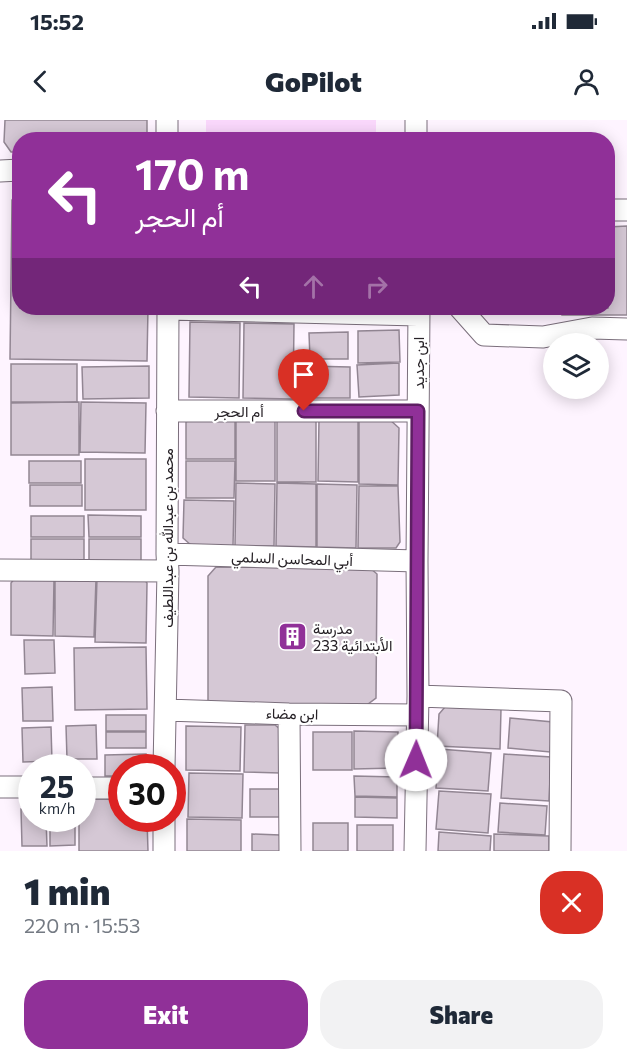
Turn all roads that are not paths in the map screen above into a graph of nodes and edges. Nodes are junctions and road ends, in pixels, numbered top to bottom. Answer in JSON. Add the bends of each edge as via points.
{"nodes":[{"id":1,"x":168,"y":315,"type":"edge"},
{"id":2,"x":418,"y":315,"type":"edge"},
{"id":3,"x":466,"y":315,"type":"edge"},
{"id":4,"x":627,"y":328,"type":"edge"},
{"id":5,"x":167,"y":411,"type":"junction"},
{"id":6,"x":418,"y":411,"type":"junction"},
{"id":7,"x":417,"y":561,"type":"junction"},
{"id":8,"x":168,"y":563,"type":"junction"},
{"id":9,"x":0,"y":570,"type":"edge"},
{"id":10,"x":418,"y":705,"type":"junction"},
{"id":11,"x":166,"y":710,"type":"junction"},
{"id":12,"x":289,"y":714,"type":"junction"},
{"id":13,"x":164,"y":754,"type":"edge"},
{"id":14,"x":0,"y":787,"type":"edge"},
{"id":15,"x":18,"y":787,"type":"edge"},
{"id":16,"x":164,"y":832,"type":"edge"},
{"id":17,"x":164,"y":851,"type":"edge"},
{"id":18,"x":290,"y":851,"type":"edge"},
{"id":19,"x":415,"y":851,"type":"edge"},
{"id":20,"x":560,"y":851,"type":"edge"}],
"edges":[{"from":1,"to":5,"type":"street","name":"محمد بن عبدالله بن عبداللطيف"},
{"from":2,"to":6,"type":"street","name":"ابن جديد"},
{"from":3,"to":4,"type":"street","via":[[484,335],[543,337],[592,328]]},
{"from":5,"to":6,"type":"street","name":"أم الحجر"},
{"from":5,"to":8,"type":"street","name":"محمد بن عبدالله بن عبداللطيف"},
{"from":6,"to":7,"type":"street","name":"ابن جديد"},
{"from":7,"to":8,"type":"street","name":"أبي المحاسن السلمي"},
{"from":7,"to":10,"type":"street","name":"ابن جديد"},
{"from":8,"to":9,"type":"street","name":"أبي المحاسن السلمي"},
{"from":8,"to":11,"type":"street","name":"محمد بن عبدالله بن عبداللطيف"},
{"from":10,"to":12,"type":"street","name":"ابن مضاء"},
{"from":10,"to":19,"type":"street","name":"ابن جديد"},
{"from":10,"to":20,"type":"street","name":"ابن مضاء","via":[[561,701]]},
{"from":11,"to":12,"type":"street","name":"ابن مضاء"},
{"from":11,"to":13,"type":"street","name":"محمد بن عبدالله بن عبداللطيف"},
{"from":12,"to":18,"type":"street"},
{"from":14,"to":15,"type":"street"},
{"from":16,"to":17,"type":"street"}]}
